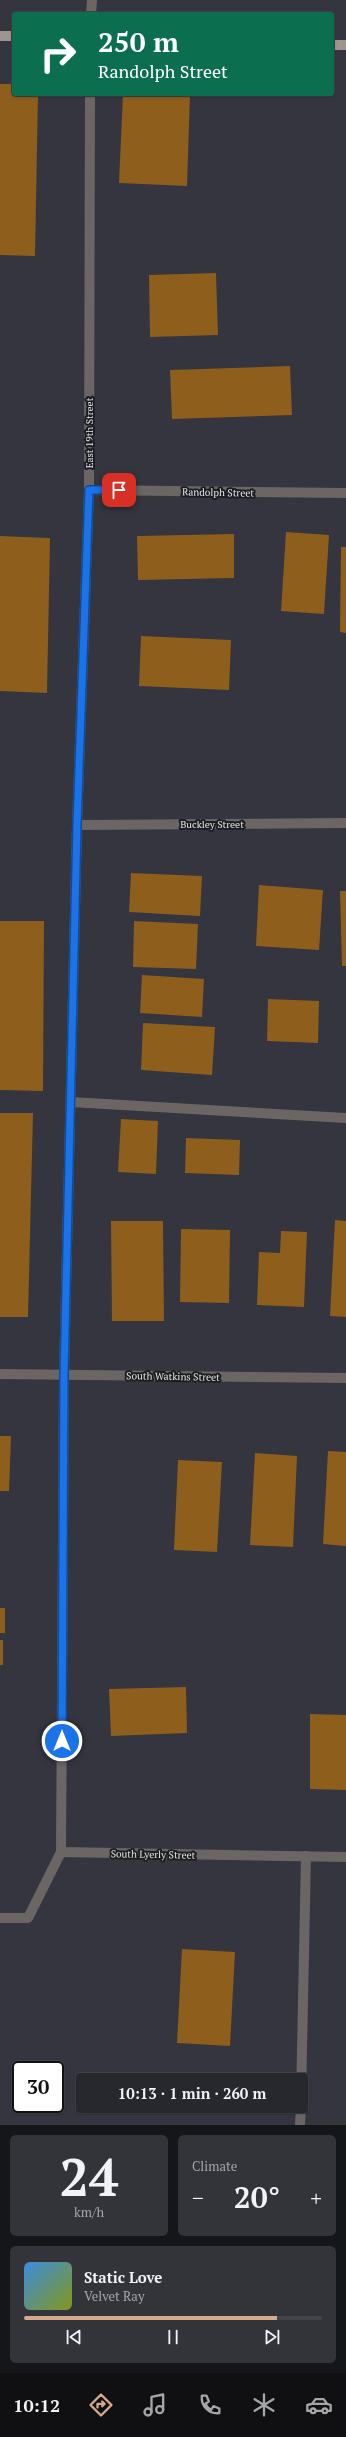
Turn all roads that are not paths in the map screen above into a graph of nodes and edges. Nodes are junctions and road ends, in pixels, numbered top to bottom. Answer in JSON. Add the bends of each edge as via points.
{"nodes":[{"id":1,"x":92,"y":0,"type":"edge"},
{"id":2,"x":91,"y":12,"type":"edge"},
{"id":3,"x":0,"y":36,"type":"edge"},
{"id":4,"x":12,"y":36,"type":"edge"},
{"id":5,"x":334,"y":45,"type":"edge"},
{"id":6,"x":346,"y":45,"type":"edge"},
{"id":7,"x":90,"y":96,"type":"edge"},
{"id":8,"x":89,"y":490,"type":"junction"},
{"id":9,"x":346,"y":493,"type":"edge"},
{"id":10,"x":346,"y":823,"type":"edge"},
{"id":11,"x":77,"y":825,"type":"junction"},
{"id":12,"x":71,"y":1102,"type":"junction"},
{"id":13,"x":346,"y":1118,"type":"edge"},
{"id":14,"x":0,"y":1374,"type":"edge"},
{"id":15,"x":64,"y":1374,"type":"junction"},
{"id":16,"x":346,"y":1378,"type":"edge"},
{"id":17,"x":61,"y":1852,"type":"junction"},
{"id":18,"x":306,"y":1856,"type":"junction"},
{"id":19,"x":346,"y":1857,"type":"edge"},
{"id":20,"x":0,"y":1918,"type":"edge"},
{"id":21,"x":302,"y":2073,"type":"edge"},
{"id":22,"x":301,"y":2113,"type":"edge"},
{"id":23,"x":300,"y":2125,"type":"edge"}],
"edges":[{"from":1,"to":2,"type":"street"},
{"from":3,"to":4,"type":"main road"},
{"from":5,"to":6,"type":"main road"},
{"from":7,"to":8,"type":"street","name":"East 19th Street"},
{"from":8,"to":9,"type":"street","name":"Randolph Street"},
{"from":8,"to":11,"type":"street","name":"East 19th Street"},
{"from":10,"to":11,"type":"street","name":"Buckley Street"},
{"from":11,"to":12,"type":"street","name":"East 19th Street"},
{"from":12,"to":13,"type":"street"},
{"from":12,"to":15,"type":"street","name":"East 19th Street"},
{"from":14,"to":15,"type":"street","name":"South Watkins Street"},
{"from":15,"to":16,"type":"street","name":"South Watkins Street"},
{"from":15,"to":17,"type":"street","name":"East 19th Street"},
{"from":17,"to":18,"type":"street","name":"South Lyerly Street"},
{"from":17,"to":20,"type":"street","via":[[28,1918]]},
{"from":18,"to":19,"type":"street","name":"South Lyerly Street"},
{"from":18,"to":21,"type":"street"},
{"from":22,"to":23,"type":"street"}]}
